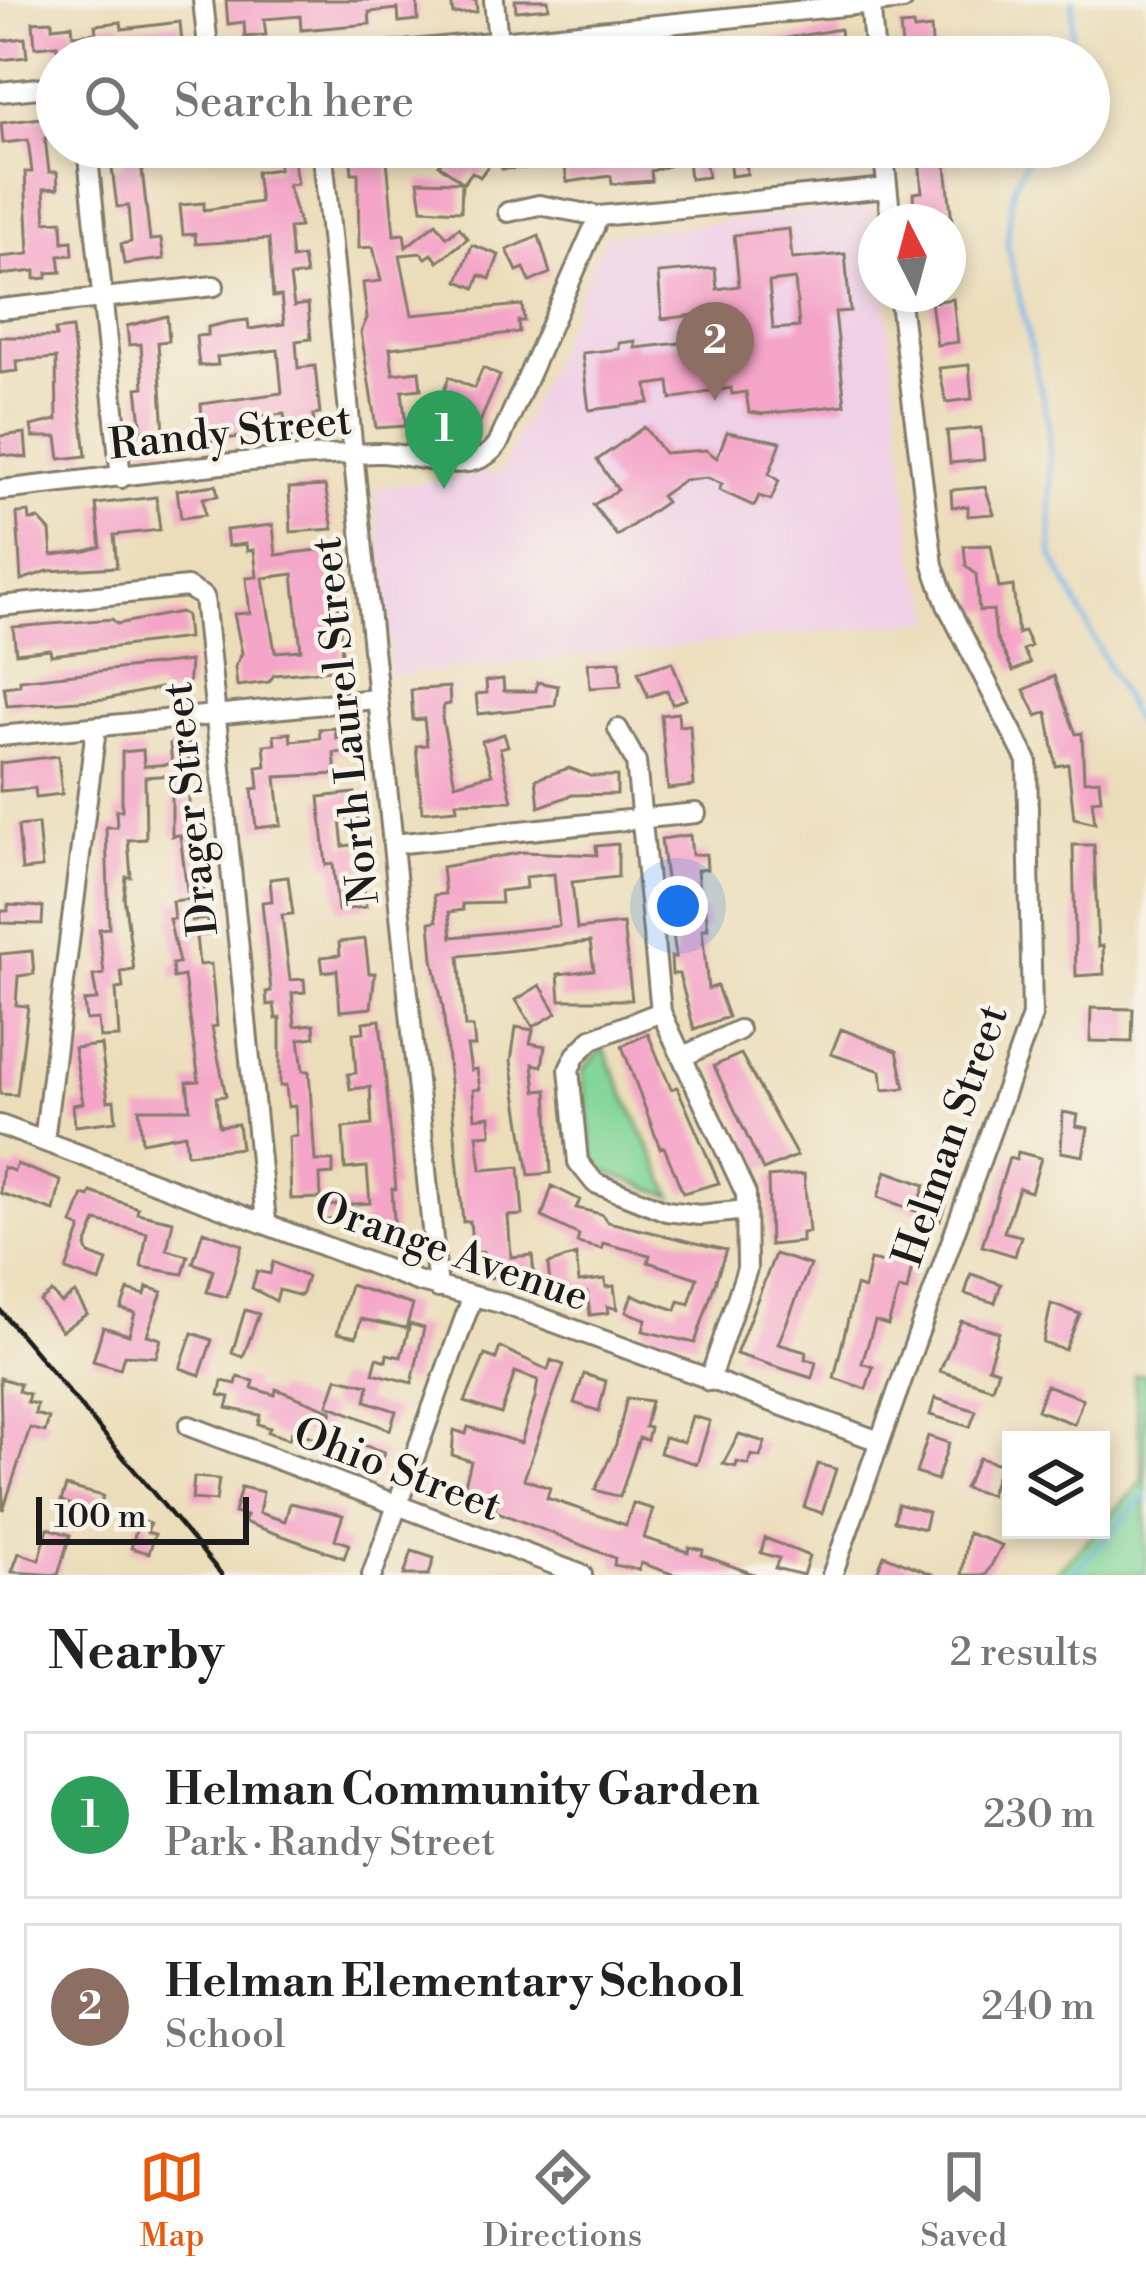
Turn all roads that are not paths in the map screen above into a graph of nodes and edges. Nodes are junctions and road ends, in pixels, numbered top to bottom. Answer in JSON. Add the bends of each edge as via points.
{"nodes":[{"id":1,"x":203,"y":0,"type":"edge"},
{"id":2,"x":494,"y":0,"type":"edge"},
{"id":3,"x":903,"y":0,"type":"edge"},
{"id":4,"x":870,"y":2,"type":"edge"},
{"id":5,"x":207,"y":36,"type":"edge"},
{"id":6,"x":498,"y":36,"type":"edge"},
{"id":7,"x":546,"y":36,"type":"edge"},
{"id":8,"x":873,"y":36,"type":"edge"},
{"id":9,"x":36,"y":88,"type":"edge"},
{"id":10,"x":0,"y":92,"type":"edge"},
{"id":11,"x":88,"y":168,"type":"edge"},
{"id":12,"x":324,"y":168,"type":"edge"},
{"id":13,"x":885,"y":168,"type":"edge"},
{"id":14,"x":887,"y":188,"type":"junction"},
{"id":15,"x":889,"y":204,"type":"edge"},
{"id":16,"x":508,"y":212,"type":"dead end"},
{"id":17,"x":599,"y":216,"type":"junction"},
{"id":18,"x":214,"y":286,"type":"dead end"},
{"id":19,"x":103,"y":298,"type":"junction"},
{"id":20,"x":0,"y":309,"type":"edge"},
{"id":21,"x":901,"y":312,"type":"edge"},
{"id":22,"x":354,"y":454,"type":"junction"},
{"id":23,"x":121,"y":478,"type":"junction"},
{"id":24,"x":0,"y":490,"type":"edge"},
{"id":25,"x":0,"y":606,"type":"edge"},
{"id":26,"x":375,"y":698,"type":"junction"},
{"id":27,"x":217,"y":716,"type":"junction"},
{"id":28,"x":96,"y":728,"type":"junction"},
{"id":29,"x":618,"y":729,"type":"dead end"},
{"id":30,"x":0,"y":736,"type":"edge"},
{"id":31,"x":696,"y":813,"type":"dead end"},
{"id":32,"x":642,"y":819,"type":"junction"},
{"id":33,"x":393,"y":844,"type":"junction"},
{"id":34,"x":662,"y":1012,"type":"junction"},
{"id":35,"x":740,"y":1030,"type":"dead end"},
{"id":36,"x":684,"y":1056,"type":"junction"},
{"id":37,"x":0,"y":1125,"type":"edge"},
{"id":38,"x":44,"y":1141,"type":"junction"},
{"id":39,"x":746,"y":1210,"type":"junction"},
{"id":40,"x":266,"y":1221,"type":"junction"},
{"id":41,"x":438,"y":1288,"type":"junction"},
{"id":42,"x":472,"y":1298,"type":"junction"},
{"id":43,"x":709,"y":1382,"type":"junction"},
{"id":44,"x":189,"y":1426,"type":"dead end"},
{"id":45,"x":879,"y":1441,"type":"junction"},
{"id":46,"x":398,"y":1507,"type":"junction"},
{"id":47,"x":372,"y":1575,"type":"edge"},
{"id":48,"x":583,"y":1575,"type":"edge"},
{"id":49,"x":832,"y":1575,"type":"edge"}],
"edges":[{"from":1,"to":5,"type":"street"},
{"from":2,"to":6,"type":"street"},
{"from":3,"to":4,"type":"street"},
{"from":4,"to":7,"type":"street"},
{"from":4,"to":8,"type":"street"},
{"from":9,"to":10,"type":"street"},
{"from":11,"to":19,"type":"street"},
{"from":12,"to":22,"type":"street","name":"North Laurel Street"},
{"from":13,"to":14,"type":"street"},
{"from":14,"to":15,"type":"street"},
{"from":14,"to":17,"type":"street"},
{"from":16,"to":17,"type":"street","via":[[539,205]]},
{"from":17,"to":22,"type":"street","name":"Randy Street","via":[[489,455],[443,462]]},
{"from":18,"to":19,"type":"street"},
{"from":19,"to":20,"type":"street"},
{"from":19,"to":23,"type":"street"},
{"from":21,"to":45,"type":"street","name":"Helman Street","via":[[933,565],[1027,761],[1034,991],[1029,1025]]},
{"from":22,"to":23,"type":"street","name":"Randy Street"},
{"from":22,"to":26,"type":"street","name":"North Laurel Street"},
{"from":23,"to":24,"type":"street","name":"Randy Street"},
{"from":25,"to":27,"type":"street","name":"Drager Street","via":[[198,590]]},
{"from":26,"to":27,"type":"street"},
{"from":26,"to":33,"type":"street","name":"North Laurel Street"},
{"from":27,"to":28,"type":"street"},
{"from":27,"to":40,"type":"street","name":"Drager Street"},
{"from":28,"to":30,"type":"street"},
{"from":28,"to":38,"type":"street"},
{"from":29,"to":32,"type":"street","via":[[633,751]]},
{"from":31,"to":32,"type":"street"},
{"from":32,"to":33,"type":"street"},
{"from":32,"to":34,"type":"street"},
{"from":33,"to":41,"type":"street","name":"North Laurel Street"},
{"from":34,"to":36,"type":"street"},
{"from":34,"to":39,"type":"street","via":[[592,1039],[576,1054],[569,1070],[578,1162],[595,1183],[666,1211]]},
{"from":35,"to":36,"type":"street"},
{"from":36,"to":39,"type":"street","via":[[743,1179]]},
{"from":37,"to":38,"type":"street","name":"Orange Avenue"},
{"from":38,"to":40,"type":"street","name":"Orange Avenue"},
{"from":39,"to":43,"type":"street","via":[[747,1269]]},
{"from":40,"to":41,"type":"street","name":"Orange Avenue"},
{"from":41,"to":42,"type":"street","name":"Orange Avenue"},
{"from":42,"to":43,"type":"street","name":"Orange Avenue"},
{"from":42,"to":46,"type":"street"},
{"from":43,"to":45,"type":"street","name":"Orange Avenue"},
{"from":44,"to":46,"type":"street","name":"Ohio Street"},
{"from":45,"to":49,"type":"street","name":"Helman Street"},
{"from":46,"to":47,"type":"street"},
{"from":46,"to":48,"type":"street","name":"Ohio Street"}]}
